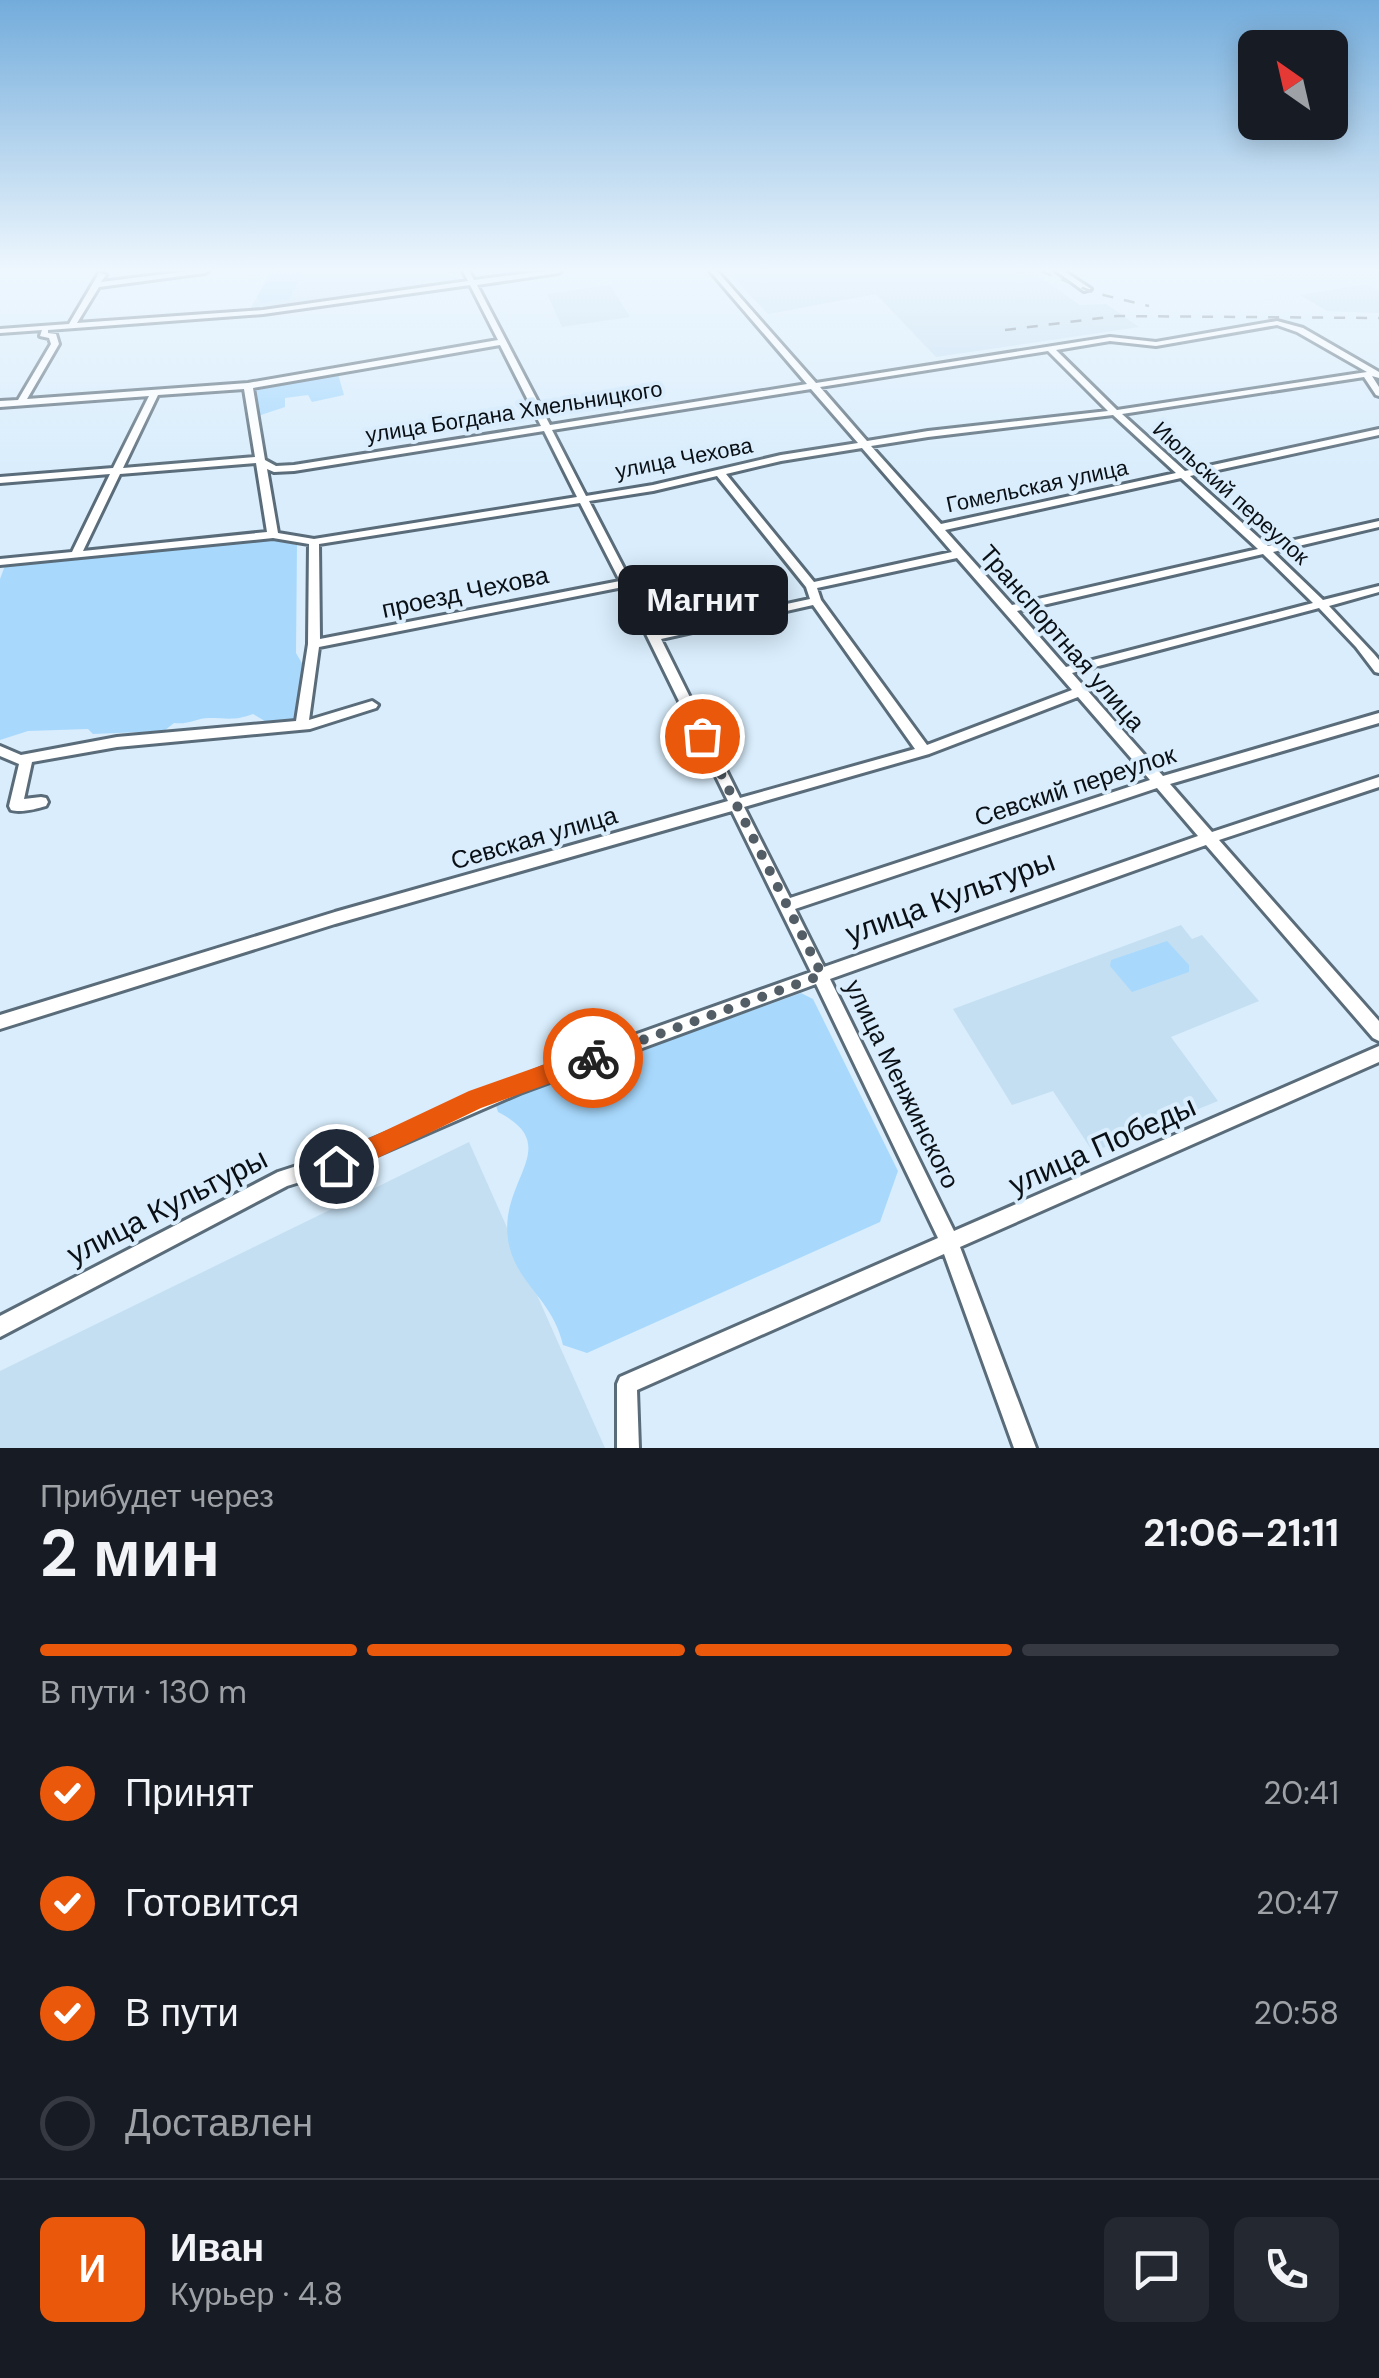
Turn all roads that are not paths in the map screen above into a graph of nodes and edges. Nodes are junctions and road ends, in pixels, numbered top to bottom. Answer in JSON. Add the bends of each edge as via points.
{"nodes":[{"id":1,"x":54,"y":339,"type":"edge"},
{"id":2,"x":499,"y":339,"type":"edge"},
{"id":3,"x":773,"y":339,"type":"edge"},
{"id":4,"x":1185,"y":339,"type":"edge"},
{"id":5,"x":1314,"y":339,"type":"edge"},
{"id":6,"x":501,"y":342,"type":"junction"},
{"id":7,"x":1050,"y":350,"type":"junction"},
{"id":8,"x":1374,"y":374,"type":"edge"},
{"id":9,"x":248,"y":386,"type":"junction"},
{"id":10,"x":815,"y":386,"type":"junction"},
{"id":11,"x":155,"y":392,"type":"junction"},
{"id":12,"x":1379,"y":393,"type":"edge"},
{"id":13,"x":21,"y":402,"type":"junction"},
{"id":14,"x":0,"y":404,"type":"edge"},
{"id":15,"x":1111,"y":413,"type":"junction"},
{"id":16,"x":544,"y":428,"type":"junction"},
{"id":17,"x":1379,"y":432,"type":"edge"},
{"id":18,"x":868,"y":444,"type":"junction"},
{"id":19,"x":258,"y":460,"type":"junction"},
{"id":20,"x":116,"y":473,"type":"junction"},
{"id":21,"x":720,"y":474,"type":"junction"},
{"id":22,"x":1187,"y":474,"type":"junction"},
{"id":23,"x":0,"y":480,"type":"edge"},
{"id":24,"x":581,"y":497,"type":"junction"},
{"id":25,"x":1379,"y":524,"type":"edge"},
{"id":26,"x":938,"y":528,"type":"junction"},
{"id":27,"x":273,"y":534,"type":"junction"},
{"id":28,"x":314,"y":542,"type":"junction"},
{"id":29,"x":1268,"y":551,"type":"junction"},
{"id":30,"x":76,"y":554,"type":"junction"},
{"id":31,"x":959,"y":554,"type":"junction"},
{"id":32,"x":1,"y":565,"type":"edge"},
{"id":33,"x":625,"y":582,"type":"junction"},
{"id":34,"x":811,"y":586,"type":"junction"},
{"id":35,"x":1379,"y":588,"type":"edge"},
{"id":36,"x":816,"y":600,"type":"junction"},
{"id":37,"x":1320,"y":604,"type":"junction"},
{"id":38,"x":1006,"y":610,"type":"junction"},
{"id":39,"x":654,"y":636,"type":"junction"},
{"id":40,"x":314,"y":644,"type":"junction"},
{"id":41,"x":1379,"y":670,"type":"edge"},
{"id":42,"x":1062,"y":672,"type":"junction"},
{"id":43,"x":1078,"y":692,"type":"junction"},
{"id":44,"x":372,"y":705,"type":"dead end"},
{"id":45,"x":1379,"y":718,"type":"edge"},
{"id":46,"x":302,"y":725,"type":"junction"},
{"id":47,"x":0,"y":751,"type":"edge"},
{"id":48,"x":924,"y":751,"type":"junction"},
{"id":49,"x":20,"y":758,"type":"junction"},
{"id":50,"x":0,"y":759,"type":"edge"},
{"id":51,"x":1159,"y":782,"type":"junction"},
{"id":52,"x":1379,"y":782,"type":"edge"},
{"id":53,"x":40,"y":802,"type":"dead end"},
{"id":54,"x":736,"y":805,"type":"junction"},
{"id":55,"x":16,"y":806,"type":"junction"},
{"id":56,"x":0,"y":809,"type":"edge"},
{"id":57,"x":1206,"y":837,"type":"junction"},
{"id":58,"x":788,"y":905,"type":"junction"},
{"id":59,"x":822,"y":975,"type":"junction"},
{"id":60,"x":0,"y":1022,"type":"edge"},
{"id":61,"x":1379,"y":1033,"type":"edge"},
{"id":62,"x":1379,"y":1054,"type":"edge"},
{"id":63,"x":951,"y":1241,"type":"junction"},
{"id":64,"x":0,"y":1326,"type":"edge"},
{"id":65,"x":628,"y":1448,"type":"edge"},
{"id":66,"x":1026,"y":1448,"type":"edge"}],
"edges":[{"from":1,"to":13,"type":"street"},
{"from":2,"to":6,"type":"street","name":"улица Менжинского"},
{"from":3,"to":10,"type":"street","name":"Транспортная улица"},
{"from":4,"to":7,"type":"street","name":"улица Богдана Хмельницкого","via":[[1156,344],[1110,339]]},
{"from":5,"to":8,"type":"street","name":"улица Богдана Хмельницкого"},
{"from":6,"to":9,"type":"street"},
{"from":6,"to":16,"type":"street","name":"улица Менжинского"},
{"from":7,"to":10,"type":"street","name":"улица Богдана Хмельницкого"},
{"from":7,"to":15,"type":"street","name":"Июльский переулок"},
{"from":8,"to":12,"type":"street"},
{"from":8,"to":15,"type":"street","name":"улица Чехова"},
{"from":9,"to":11,"type":"street"},
{"from":9,"to":19,"type":"street"},
{"from":10,"to":16,"type":"street","name":"улица Богдана Хмельницкого"},
{"from":10,"to":18,"type":"street","name":"Транспортная улица"},
{"from":11,"to":13,"type":"street"},
{"from":11,"to":20,"type":"street"},
{"from":13,"to":14,"type":"street"},
{"from":15,"to":18,"type":"street","name":"улица Чехова"},
{"from":15,"to":22,"type":"street","name":"Июльский переулок"},
{"from":16,"to":19,"type":"street","name":"улица Богдана Хмельницкого","via":[[294,468]]},
{"from":16,"to":24,"type":"street","name":"улица Менжинского"},
{"from":17,"to":22,"type":"street","name":"Гомельская улица"},
{"from":18,"to":21,"type":"street","name":"улица Чехова"},
{"from":18,"to":26,"type":"street","name":"Транспортная улица"},
{"from":19,"to":20,"type":"street","name":"улица Богдана Хмельницкого"},
{"from":19,"to":27,"type":"street"},
{"from":20,"to":23,"type":"street","name":"улица Богдана Хмельницкого"},
{"from":20,"to":30,"type":"street"},
{"from":21,"to":24,"type":"street","name":"улица Чехова"},
{"from":21,"to":34,"type":"street"},
{"from":22,"to":26,"type":"street","name":"Гомельская улица"},
{"from":22,"to":29,"type":"street","name":"Июльский переулок"},
{"from":24,"to":28,"type":"street","name":"улица Чехова"},
{"from":24,"to":33,"type":"street","name":"улица Менжинского"},
{"from":25,"to":29,"type":"street"},
{"from":26,"to":31,"type":"street","name":"Транспортная улица"},
{"from":27,"to":28,"type":"street","name":"улица Чехова"},
{"from":27,"to":30,"type":"street","name":"улица Чехова"},
{"from":28,"to":40,"type":"street"},
{"from":29,"to":37,"type":"street","name":"Июльский переулок"},
{"from":29,"to":38,"type":"street"},
{"from":30,"to":32,"type":"street","name":"улица Чехова"},
{"from":31,"to":34,"type":"street","name":"Гомельская улица"},
{"from":31,"to":38,"type":"street","name":"Транспортная улица"},
{"from":33,"to":39,"type":"street","name":"улица Менжинского"},
{"from":33,"to":40,"type":"street","name":"проезд Чехова"},
{"from":34,"to":36,"type":"street"},
{"from":35,"to":37,"type":"street"},
{"from":36,"to":39,"type":"street"},
{"from":36,"to":48,"type":"street"},
{"from":37,"to":41,"type":"street","name":"Июльский переулок","via":[[1352,630]]},
{"from":37,"to":42,"type":"street"},
{"from":38,"to":42,"type":"street","name":"Транспортная улица"},
{"from":39,"to":54,"type":"street","name":"улица Менжинского"},
{"from":40,"to":46,"type":"street"},
{"from":42,"to":43,"type":"street","name":"Транспортная улица"},
{"from":43,"to":48,"type":"street","name":"Севская улица"},
{"from":43,"to":51,"type":"street","name":"Транспортная улица"},
{"from":44,"to":46,"type":"street"},
{"from":45,"to":51,"type":"street","name":"Севский переулок"},
{"from":46,"to":49,"type":"street"},
{"from":47,"to":49,"type":"street"},
{"from":48,"to":54,"type":"street","name":"Севская улица"},
{"from":49,"to":50,"type":"street"},
{"from":49,"to":55,"type":"street","via":[[26,766]]},
{"from":51,"to":57,"type":"street","name":"Транспортная улица"},
{"from":51,"to":58,"type":"street","name":"Севский переулок"},
{"from":52,"to":57,"type":"street","name":"улица Культуры"},
{"from":53,"to":55,"type":"street"},
{"from":54,"to":58,"type":"street","name":"улица Менжинского"},
{"from":54,"to":60,"type":"street","name":"Севская улица","via":[[335,918]]},
{"from":55,"to":56,"type":"street"},
{"from":57,"to":59,"type":"street","name":"улица Культуры"},
{"from":57,"to":61,"type":"street","name":"Транспортная улица"},
{"from":58,"to":59,"type":"street","name":"улица Менжинского"},
{"from":59,"to":63,"type":"street","name":"улица Менжинского"},
{"from":59,"to":64,"type":"street","name":"улица Культуры","via":[[476,1099],[336,1166],[284,1178]]},
{"from":62,"to":63,"type":"street","name":"улица Победы"},
{"from":63,"to":65,"type":"street","name":"улица Победы","via":[[627,1384]]},
{"from":63,"to":66,"type":"street","name":"улица Менжинского"}]}
